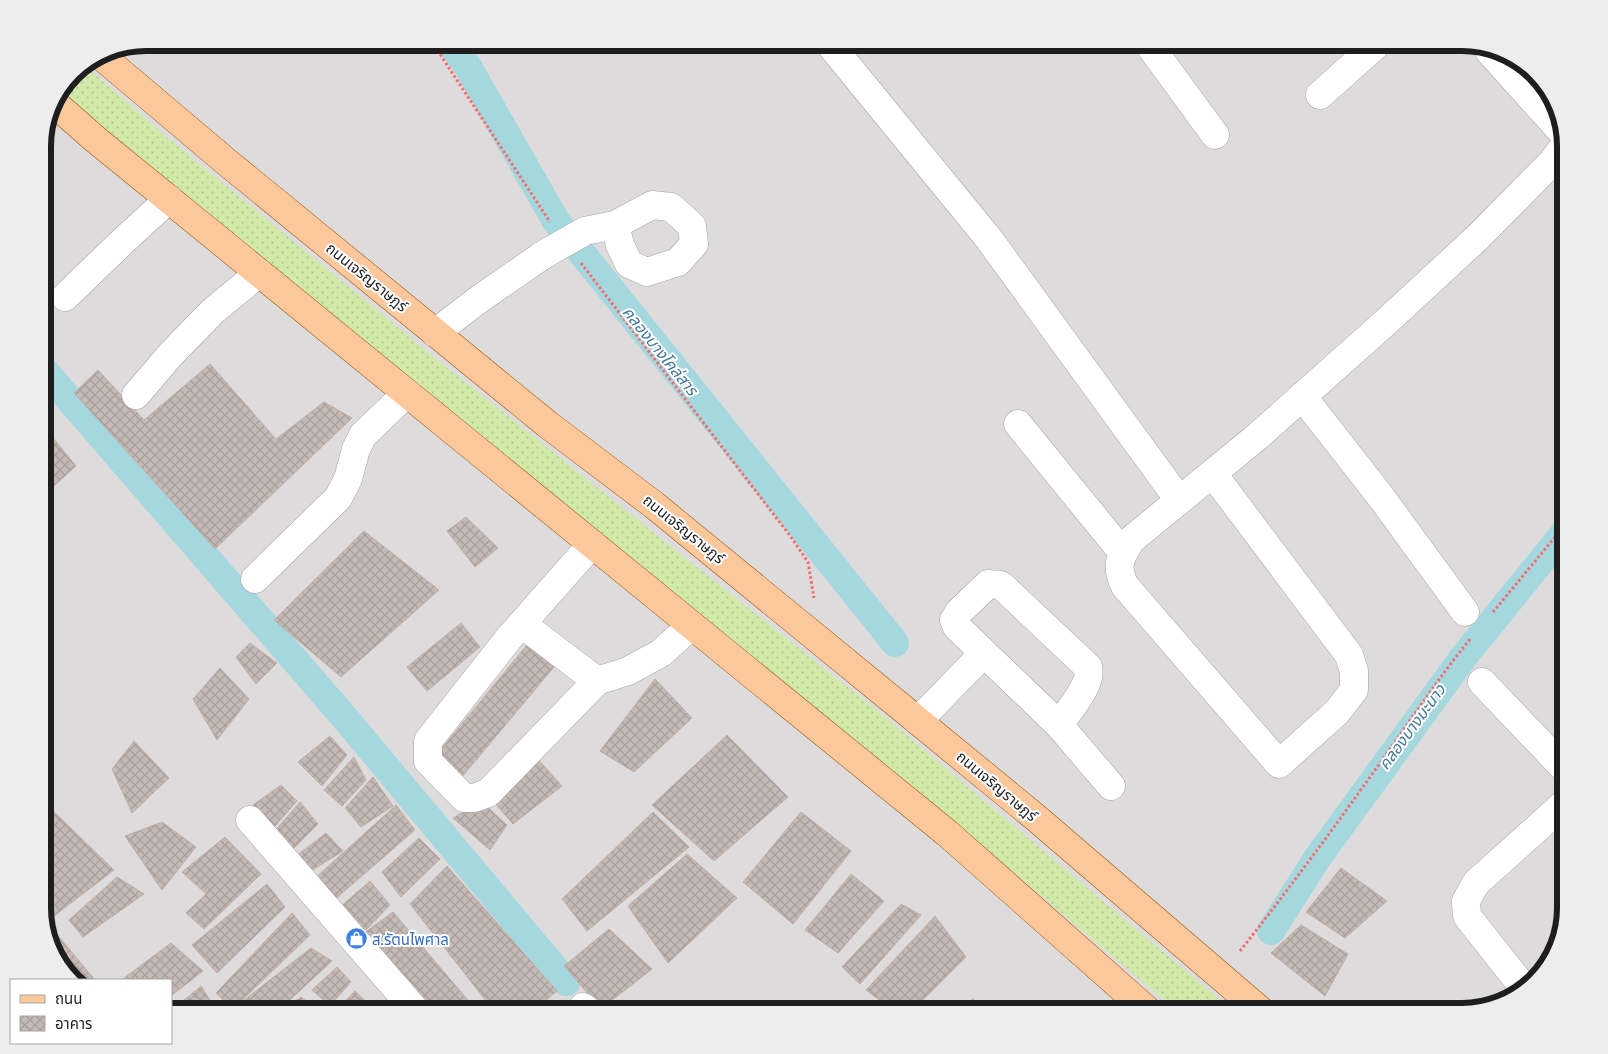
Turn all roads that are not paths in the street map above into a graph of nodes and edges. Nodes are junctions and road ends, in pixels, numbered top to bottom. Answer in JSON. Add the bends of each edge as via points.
{"nodes":[{"id":1,"x":835,"y":51,"type":"edge"},
{"id":2,"x":1154,"y":51,"type":"edge"},
{"id":3,"x":1369,"y":51,"type":"edge"},
{"id":4,"x":1494,"y":57,"type":"edge"},
{"id":5,"x":106,"y":60,"type":"edge"},
{"id":6,"x":1320,"y":95,"type":"dead end"},
{"id":7,"x":59,"y":108,"type":"edge"},
{"id":8,"x":1554,"y":123,"type":"edge"},
{"id":9,"x":1215,"y":135,"type":"dead end"},
{"id":10,"x":1557,"y":155,"type":"edge"},
{"id":11,"x":169,"y":199,"type":"junction"},
{"id":12,"x":615,"y":224,"type":"dead end"},
{"id":13,"x":259,"y":273,"type":"junction"},
{"id":14,"x":65,"y":297,"type":"dead end"},
{"id":15,"x":435,"y":333,"type":"junction"},
{"id":16,"x":407,"y":393,"type":"junction"},
{"id":17,"x":136,"y":395,"type":"dead end"},
{"id":18,"x":1302,"y":396,"type":"junction"},
{"id":19,"x":1018,"y":424,"type":"dead end"},
{"id":20,"x":1213,"y":474,"type":"junction"},
{"id":21,"x":1179,"y":500,"type":"junction"},
{"id":22,"x":592,"y":544,"type":"junction"},
{"id":23,"x":1124,"y":553,"type":"junction"},
{"id":24,"x":254,"y":579,"type":"dead end"},
{"id":25,"x":1476,"y":621,"type":"road end"},
{"id":26,"x":522,"y":624,"type":"junction"},
{"id":27,"x":691,"y":626,"type":"junction"},
{"id":28,"x":983,"y":654,"type":"junction"},
{"id":29,"x":597,"y":681,"type":"junction"},
{"id":30,"x":1482,"y":682,"type":"dead end"},
{"id":31,"x":918,"y":720,"type":"junction"},
{"id":32,"x":1058,"y":726,"type":"junction"},
{"id":33,"x":1557,"y":760,"type":"edge"},
{"id":34,"x":1111,"y":786,"type":"dead end"},
{"id":35,"x":1557,"y":811,"type":"edge"},
{"id":36,"x":250,"y":820,"type":"dead end"},
{"id":37,"x":1520,"y":983,"type":"edge"},
{"id":38,"x":408,"y":1003,"type":"edge"},
{"id":39,"x":1138,"y":1003,"type":"edge"},
{"id":40,"x":1251,"y":1003,"type":"edge"}],
"edges":[{"from":1,"to":21,"type":"street","via":[[989,239]]},
{"from":2,"to":9,"type":"street"},
{"from":3,"to":6,"type":"street"},
{"from":4,"to":8,"type":"street"},
{"from":5,"to":15,"type":"main road","name":"ถนนเจริญราษฎร์"},
{"from":7,"to":11,"type":"main road"},
{"from":10,"to":18,"type":"street","via":[[1480,236]]},
{"from":11,"to":13,"type":"main road"},
{"from":11,"to":14,"type":"street"},
{"from":12,"to":15,"type":"street","bridge":true,"via":[[585,231],[542,255]]},
{"from":13,"to":16,"type":"main road"},
{"from":13,"to":17,"type":"street","via":[[213,311]]},
{"from":15,"to":31,"type":"main road","name":"ถนนเจริญราษฎร์","via":[[547,424],[654,504]]},
{"from":16,"to":22,"type":"main road"},
{"from":16,"to":24,"type":"street","via":[[363,436],[338,498]]},
{"from":18,"to":20,"type":"street"},
{"from":18,"to":25,"type":"street","via":[[1445,586]]},
{"from":19,"to":23,"type":"street"},
{"from":20,"to":21,"type":"street"},
{"from":20,"to":23,"type":"street","via":[[1349,655],[1354,671],[1354,690],[1337,712],[1278,764],[1125,586],[1119,564]]},
{"from":21,"to":23,"type":"street","via":[[1131,540]]},
{"from":22,"to":26,"type":"street"},
{"from":22,"to":27,"type":"main road"},
{"from":26,"to":29,"type":"street"},
{"from":26,"to":29,"type":"street","via":[[428,741],[428,761],[464,798],[488,793]]},
{"from":27,"to":29,"type":"street","via":[[661,653],[628,671]]},
{"from":27,"to":39,"type":"main road","via":[[948,834]]},
{"from":28,"to":31,"type":"street"},
{"from":28,"to":32,"type":"street"},
{"from":28,"to":32,"type":"street","via":[[956,627],[954,620],[988,584],[1001,584],[1088,667],[1087,683]]},
{"from":30,"to":33,"type":"street"},
{"from":31,"to":40,"type":"main road","name":"ถนนเจริญราษฎร์"},
{"from":32,"to":34,"type":"street"},
{"from":35,"to":37,"type":"street","via":[[1476,883],[1466,901],[1467,916]]},
{"from":36,"to":38,"type":"street"}]}
